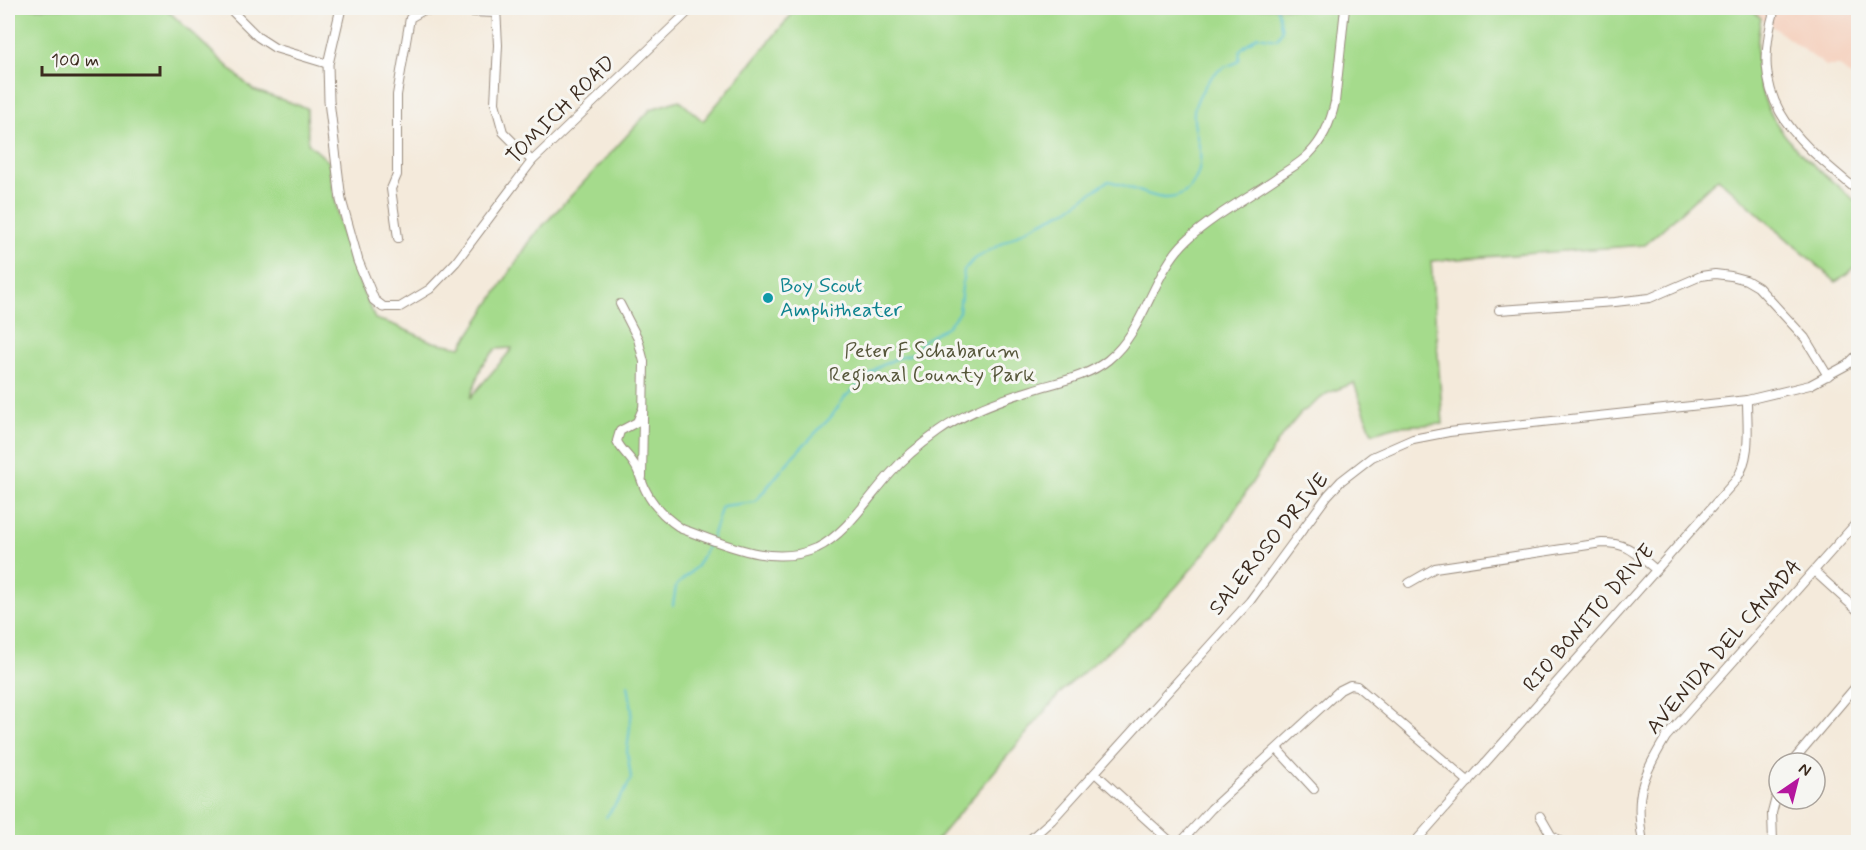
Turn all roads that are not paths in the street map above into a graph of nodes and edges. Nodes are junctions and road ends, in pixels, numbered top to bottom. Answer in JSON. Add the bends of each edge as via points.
{"nodes":[{"id":1,"x":229,"y":8,"type":"edge"},
{"id":2,"x":341,"y":8,"type":"edge"},
{"id":3,"x":692,"y":8,"type":"edge"},
{"id":4,"x":1345,"y":8,"type":"edge"},
{"id":5,"x":1775,"y":8,"type":"edge"},
{"id":6,"x":496,"y":10,"type":"edge"},
{"id":7,"x":328,"y":64,"type":"junction"},
{"id":8,"x":531,"y":161,"type":"junction"},
{"id":9,"x":1858,"y":191,"type":"edge"},
{"id":10,"x":398,"y":238,"type":"dead end"},
{"id":11,"x":620,"y":304,"type":"dead end"},
{"id":12,"x":383,"y":307,"type":"joint"},
{"id":13,"x":1499,"y":310,"type":"dead end"},
{"id":14,"x":1858,"y":354,"type":"edge"},
{"id":15,"x":1828,"y":376,"type":"junction"},
{"id":16,"x":1747,"y":400,"type":"junction"},
{"id":17,"x":642,"y":408,"type":"junction"},
{"id":18,"x":642,"y":482,"type":"junction"},
{"id":19,"x":1858,"y":521,"type":"edge"},
{"id":20,"x":1655,"y":569,"type":"junction"},
{"id":21,"x":1814,"y":571,"type":"junction"},
{"id":22,"x":1409,"y":583,"type":"dead end"},
{"id":23,"x":1858,"y":611,"type":"edge"},
{"id":24,"x":1858,"y":684,"type":"edge"},
{"id":25,"x":1277,"y":749,"type":"junction"},
{"id":26,"x":1801,"y":751,"type":"edge"},
{"id":27,"x":1095,"y":773,"type":"junction"},
{"id":28,"x":1469,"y":782,"type":"junction"},
{"id":29,"x":1314,"y":789,"type":"dead end"},
{"id":30,"x":1773,"y":811,"type":"edge"},
{"id":31,"x":1540,"y":816,"type":"dead end"},
{"id":32,"x":1027,"y":843,"type":"edge"},
{"id":33,"x":1171,"y":843,"type":"edge"},
{"id":34,"x":1181,"y":843,"type":"edge"},
{"id":35,"x":1414,"y":843,"type":"edge"},
{"id":36,"x":1561,"y":843,"type":"edge"},
{"id":37,"x":1643,"y":843,"type":"edge"},
{"id":38,"x":1773,"y":843,"type":"edge"}],
"edges":[{"from":1,"to":7,"type":"street","via":[[275,48]]},
{"from":2,"to":7,"type":"street"},
{"from":3,"to":8,"type":"street","name":"TOMICH ROAD"},
{"from":4,"to":18,"type":"street","via":[[1335,102],[1322,136],[1302,160],[1178,249],[1160,274],[1131,334],[1107,360],[1085,373],[989,405],[939,431],[891,472],[843,529],[817,548],[795,554],[749,552],[682,529],[659,511]]},
{"from":5,"to":9,"type":"street","via":[[1767,43],[1768,75],[1778,107],[1807,148]]},
{"from":6,"to":8,"type":"street","via":[[495,103],[503,132]]},
{"from":6,"to":10,"type":"street","via":[[423,10],[410,18],[397,95],[397,175],[391,189]]},
{"from":7,"to":12,"type":"street","via":[[329,101],[345,217],[374,300]]},
{"from":8,"to":12,"type":"street","name":"TOMICH ROAD","via":[[456,262],[430,289],[400,307]]},
{"from":11,"to":17,"type":"street","via":[[643,355]]},
{"from":13,"to":15,"type":"street","via":[[1650,298],[1701,276],[1731,276],[1758,287],[1805,338]]},
{"from":14,"to":15,"type":"street","name":"SALEROSO DRIVE"},
{"from":15,"to":16,"type":"street","name":"SALEROSO DRIVE","via":[[1810,385]]},
{"from":16,"to":20,"type":"street","name":"RIO BONITO DRIVE","via":[[1747,456],[1743,470]]},
{"from":16,"to":27,"type":"street","name":"SALEROSO DRIVE","via":[[1449,432],[1413,439],[1372,457],[1328,495],[1250,601]]},
{"from":17,"to":18,"type":"street"},
{"from":17,"to":18,"type":"street","via":[[638,422],[623,429],[616,438],[635,464]]},
{"from":19,"to":21,"type":"street","name":"AVENIDA DEL CANADA"},
{"from":20,"to":22,"type":"street","via":[[1618,543],[1602,543],[1435,568]]},
{"from":20,"to":28,"type":"street","name":"RIO BONITO DRIVE"},
{"from":21,"to":23,"type":"street"},
{"from":21,"to":37,"type":"street","name":"AVENIDA DEL CANADA","via":[[1666,737],[1647,768],[1640,793],[1638,816]]},
{"from":24,"to":26,"type":"street"},
{"from":25,"to":28,"type":"street","via":[[1340,690],[1357,686]]},
{"from":25,"to":29,"type":"street"},
{"from":25,"to":34,"type":"street","via":[[1211,809]]},
{"from":27,"to":32,"type":"street","name":"SALEROSO DRIVE"},
{"from":27,"to":33,"type":"street"},
{"from":28,"to":35,"type":"street","name":"RIO BONITO DRIVE"},
{"from":30,"to":38,"type":"street"},
{"from":31,"to":36,"type":"street"}]}
